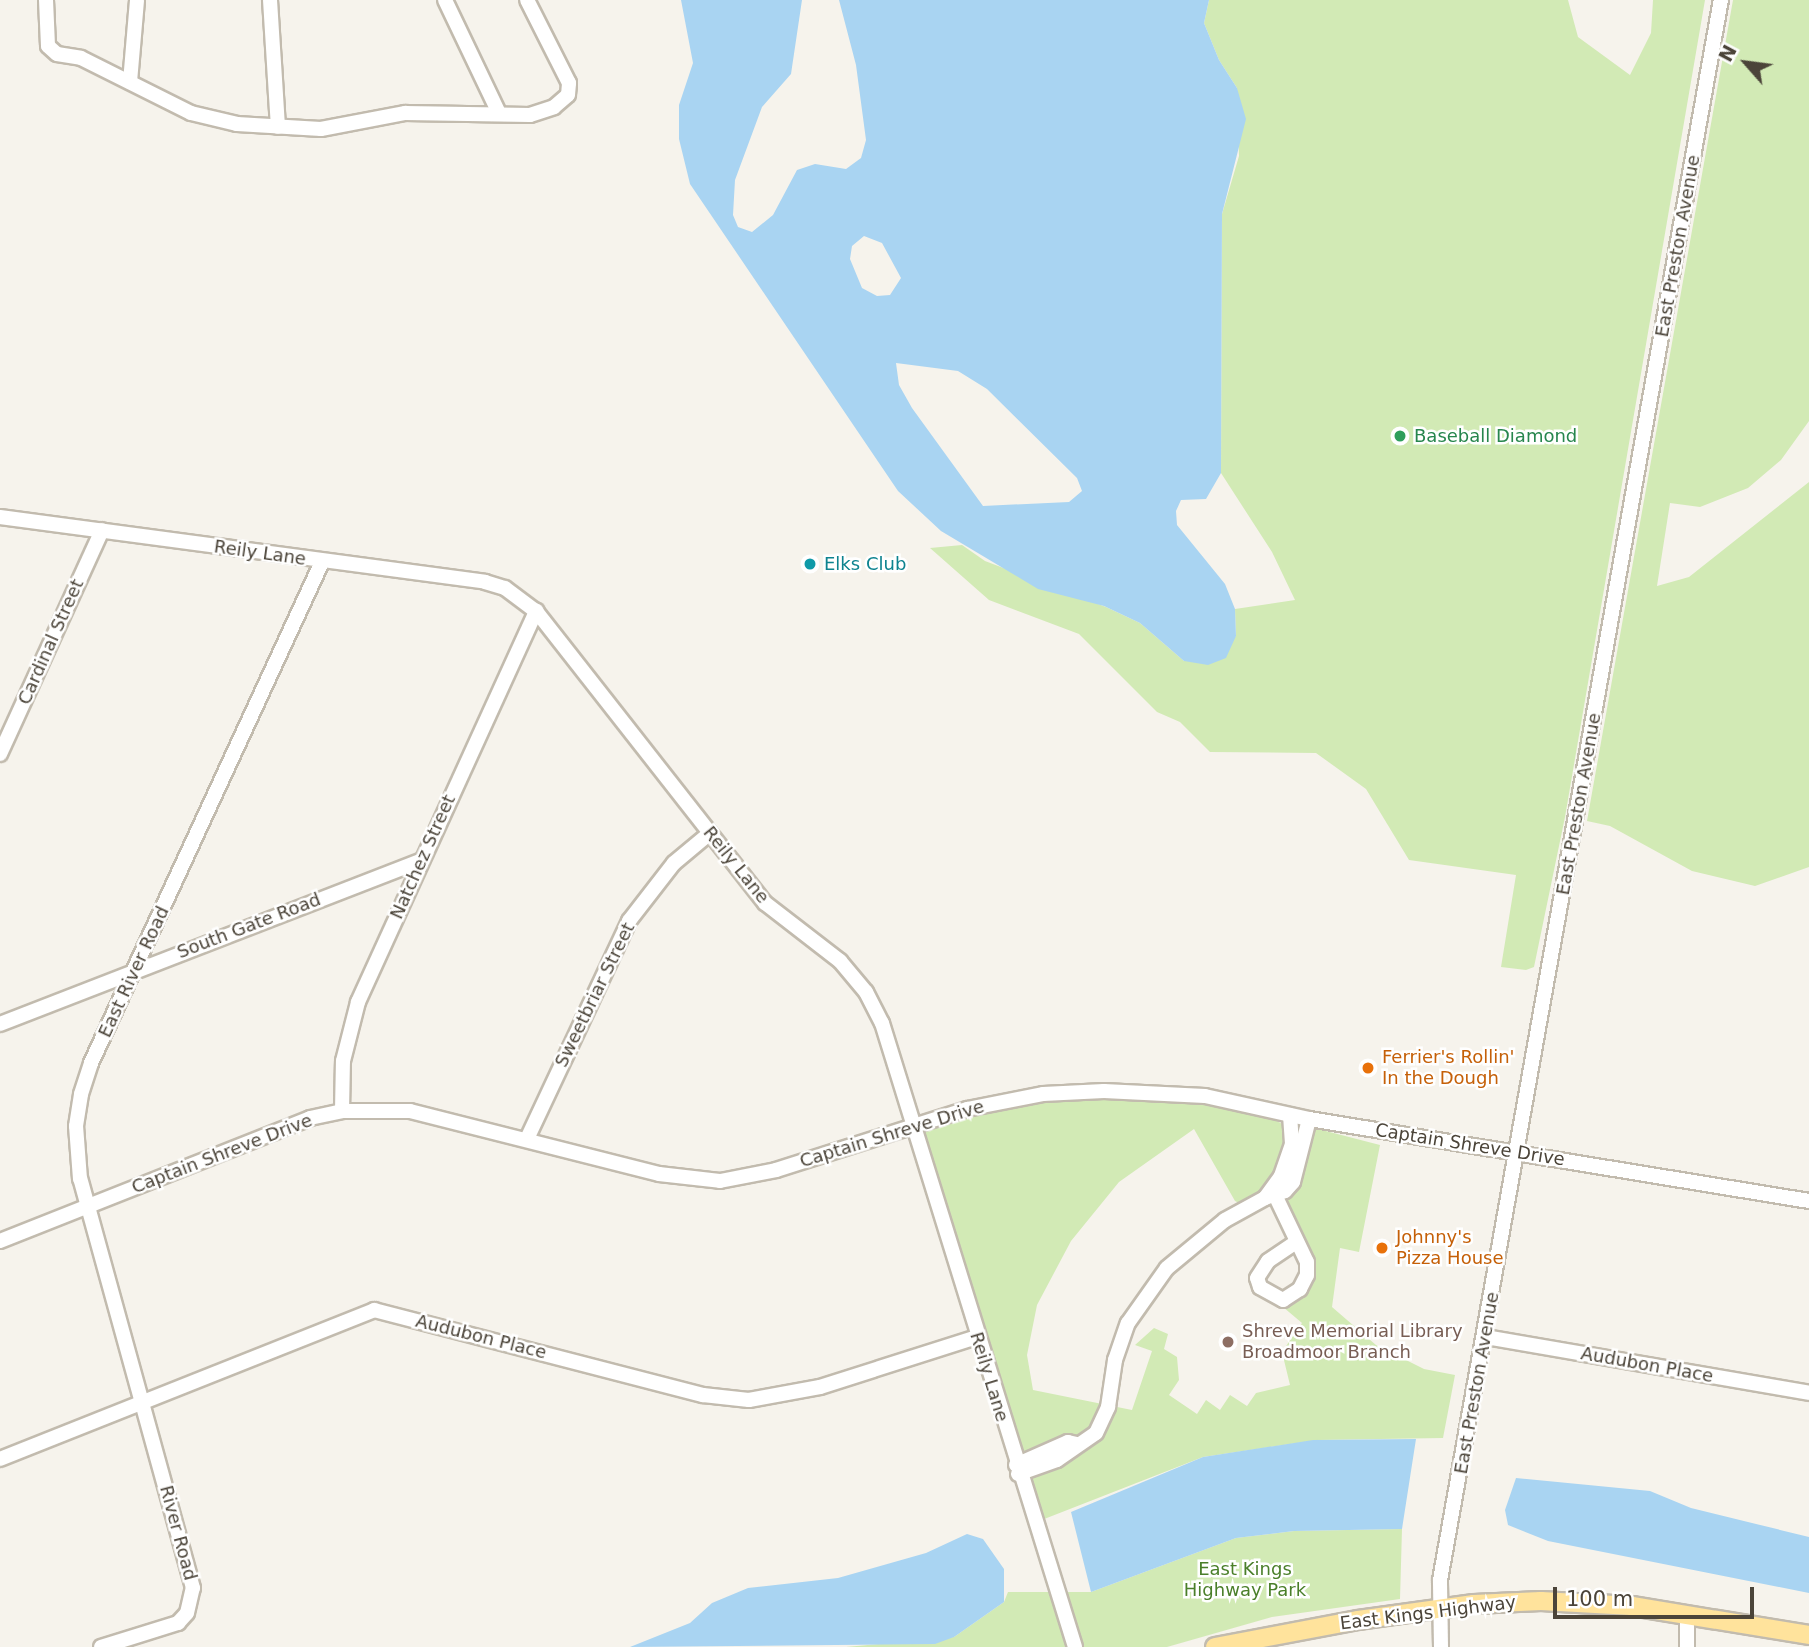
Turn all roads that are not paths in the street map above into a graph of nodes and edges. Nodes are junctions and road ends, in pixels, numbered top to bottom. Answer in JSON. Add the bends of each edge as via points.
{"nodes":[{"id":1,"x":46,"y":0,"type":"edge"},
{"id":2,"x":137,"y":0,"type":"edge"},
{"id":3,"x":270,"y":0,"type":"edge"},
{"id":4,"x":445,"y":0,"type":"edge"},
{"id":5,"x":527,"y":0,"type":"edge"},
{"id":6,"x":1721,"y":0,"type":"edge"},
{"id":7,"x":130,"y":82,"type":"junction"},
{"id":8,"x":499,"y":113,"type":"junction"},
{"id":9,"x":278,"y":127,"type":"junction"},
{"id":10,"x":0,"y":517,"type":"edge"},
{"id":11,"x":102,"y":530,"type":"junction"},
{"id":12,"x":322,"y":562,"type":"junction"},
{"id":13,"x":536,"y":611,"type":"junction"},
{"id":14,"x":0,"y":754,"type":"edge"},
{"id":15,"x":710,"y":834,"type":"junction"},
{"id":16,"x":420,"y":862,"type":"junction"},
{"id":17,"x":136,"y":970,"type":"junction"},
{"id":18,"x":0,"y":1024,"type":"edge"},
{"id":19,"x":342,"y":1111,"type":"junction"},
{"id":20,"x":1290,"y":1115,"type":"junction"},
{"id":21,"x":1309,"y":1119,"type":"junction"},
{"id":22,"x":911,"y":1127,"type":"junction"},
{"id":23,"x":527,"y":1139,"type":"junction"},
{"id":24,"x":1517,"y":1151,"type":"junction"},
{"id":25,"x":1270,"y":1197,"type":"junction"},
{"id":26,"x":1809,"y":1201,"type":"edge"},
{"id":27,"x":86,"y":1207,"type":"junction"},
{"id":28,"x":0,"y":1241,"type":"edge"},
{"id":29,"x":1296,"y":1242,"type":"dead end"},
{"id":30,"x":977,"y":1337,"type":"junction"},
{"id":31,"x":1486,"y":1337,"type":"junction"},
{"id":32,"x":1809,"y":1393,"type":"edge"},
{"id":33,"x":142,"y":1403,"type":"junction"},
{"id":34,"x":0,"y":1459,"type":"edge"},
{"id":35,"x":1017,"y":1469,"type":"junction"},
{"id":36,"x":1438,"y":1609,"type":"junction"},
{"id":37,"x":1687,"y":1615,"type":"junction"},
{"id":38,"x":1809,"y":1635,"type":"edge"},
{"id":39,"x":101,"y":1647,"type":"edge"},
{"id":40,"x":1075,"y":1647,"type":"edge"},
{"id":41,"x":1214,"y":1647,"type":"edge"},
{"id":42,"x":1441,"y":1647,"type":"edge"},
{"id":43,"x":1687,"y":1647,"type":"edge"}],
"edges":[{"from":1,"to":7,"type":"street","via":[[48,47]]},
{"from":2,"to":7,"type":"street"},
{"from":3,"to":9,"type":"street"},
{"from":4,"to":8,"type":"street"},
{"from":5,"to":8,"type":"street","via":[[569,89],[564,100],[543,113]]},
{"from":6,"to":24,"type":"street","name":"East Preston Avenue"},
{"from":7,"to":9,"type":"street","via":[[191,113],[237,124]]},
{"from":8,"to":9,"type":"street","via":[[405,113],[321,129]]},
{"from":10,"to":11,"type":"street","name":"Reily Lane"},
{"from":11,"to":12,"type":"street","name":"Reily Lane"},
{"from":11,"to":14,"type":"street","name":"Cardinal Street"},
{"from":12,"to":13,"type":"street","name":"Reily Lane","via":[[485,582],[505,588]]},
{"from":12,"to":17,"type":"street","name":"East River Road"},
{"from":13,"to":15,"type":"street","name":"Reily Lane"},
{"from":13,"to":16,"type":"street","name":"Natchez Street"},
{"from":15,"to":22,"type":"street","name":"Reily Lane","via":[[765,903],[840,961],[866,992],[889,1040]]},
{"from":15,"to":23,"type":"street","name":"Sweetbriar Street","via":[[674,863],[629,921]]},
{"from":16,"to":17,"type":"street","name":"South Gate Road"},
{"from":16,"to":19,"type":"street","name":"Natchez Street","via":[[349,1027],[342,1061]]},
{"from":17,"to":18,"type":"street","name":"South Gate Road"},
{"from":17,"to":27,"type":"street","name":"East River Road","via":[[81,1094],[76,1157]]},
{"from":19,"to":23,"type":"street","name":"Captain Shreve Drive","via":[[410,1111]]},
{"from":19,"to":27,"type":"street","name":"Captain Shreve Drive","via":[[310,1118]]},
{"from":20,"to":21,"type":"street","name":"Captain Shreve Drive"},
{"from":20,"to":22,"type":"street","name":"Captain Shreve Drive","via":[[1205,1096],[1104,1091],[1010,1100]]},
{"from":20,"to":25,"type":"street","via":[[1292,1144]]},
{"from":21,"to":24,"type":"street","name":"Captain Shreve Drive"},
{"from":21,"to":25,"type":"street","via":[[1300,1167],[1285,1191]]},
{"from":22,"to":23,"type":"street","name":"Captain Shreve Drive","via":[[776,1170],[720,1181],[659,1174]]},
{"from":22,"to":30,"type":"street","name":"Reily Lane"},
{"from":24,"to":26,"type":"street","name":"Captain Shreve Drive"},
{"from":24,"to":31,"type":"street","name":"East Preston Avenue"},
{"from":25,"to":29,"type":"street"},
{"from":25,"to":35,"type":"street","via":[[1225,1220],[1167,1268],[1128,1323],[1115,1360],[1108,1407],[1096,1433],[1057,1460]]},
{"from":27,"to":28,"type":"street","name":"Captain Shreve Drive"},
{"from":27,"to":33,"type":"street","name":"East River Road"},
{"from":30,"to":33,"type":"street","name":"Audubon Place","via":[[820,1387],[749,1400],[703,1395],[374,1311]]},
{"from":30,"to":35,"type":"street","name":"Reily Lane"},
{"from":31,"to":32,"type":"street","name":"Audubon Place"},
{"from":31,"to":36,"type":"street","name":"East Preston Avenue"},
{"from":33,"to":34,"type":"street","name":"Audubon Place"},
{"from":33,"to":39,"type":"street","name":"River Road","via":[[193,1588],[192,1601],[177,1623]]},
{"from":35,"to":40,"type":"street","name":"Reily Lane"},
{"from":36,"to":37,"type":"main road","name":"East Kings Highway","via":[[1561,1601]]},
{"from":36,"to":41,"type":"main road","name":"East Kings Highway"},
{"from":36,"to":42,"type":"street","name":"East Preston Avenue"},
{"from":37,"to":38,"type":"main road","name":"East Kings Highway"},
{"from":37,"to":43,"type":"street"}]}
